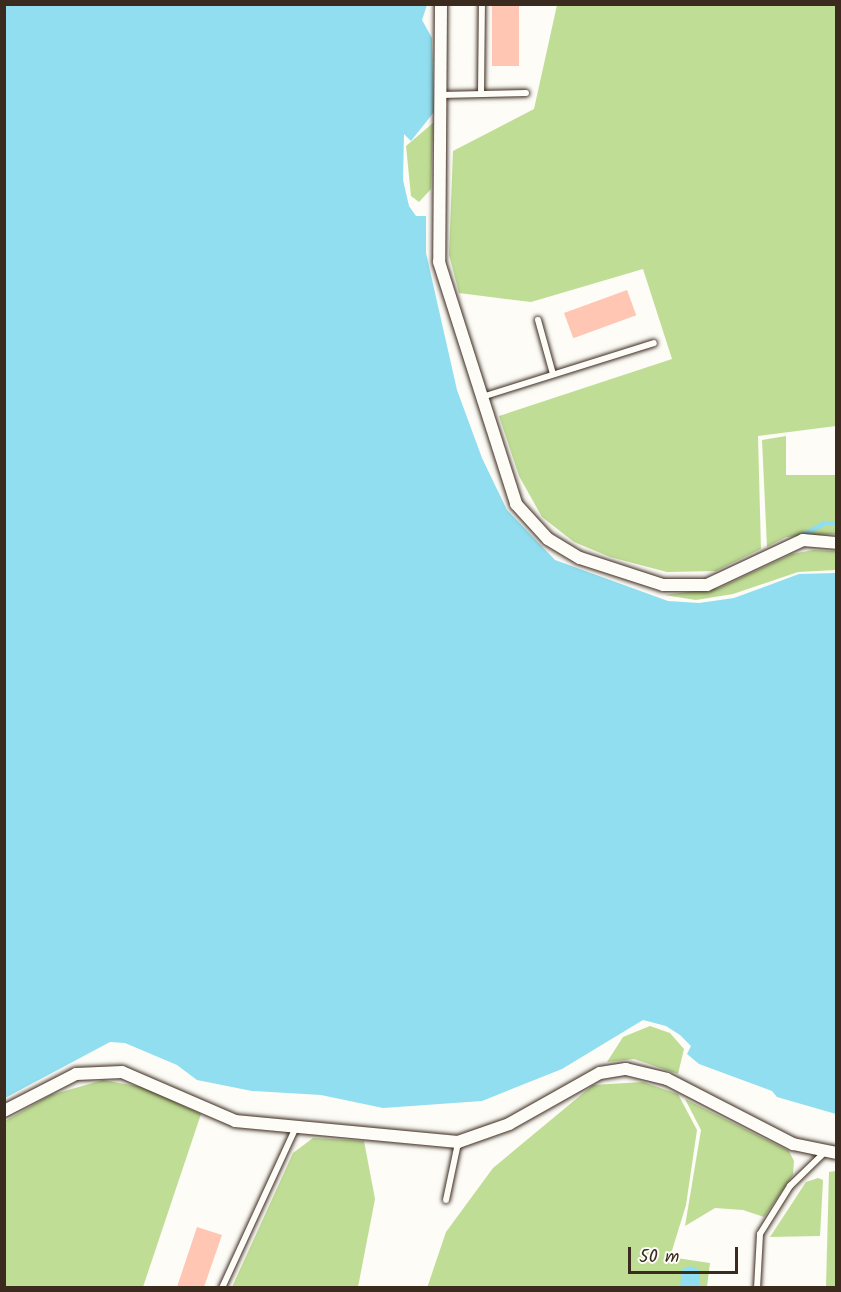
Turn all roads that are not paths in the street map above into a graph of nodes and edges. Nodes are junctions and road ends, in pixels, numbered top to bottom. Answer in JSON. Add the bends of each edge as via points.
{"nodes":[{"id":1,"x":441,"y":4,"type":"edge"},
{"id":2,"x":482,"y":4,"type":"edge"},
{"id":3,"x":526,"y":93,"type":"dead end"},
{"id":4,"x":481,"y":94,"type":"junction"},
{"id":5,"x":441,"y":96,"type":"junction"},
{"id":6,"x":538,"y":320,"type":"dead end"},
{"id":7,"x":654,"y":343,"type":"dead end"},
{"id":8,"x":553,"y":374,"type":"junction"},
{"id":9,"x":482,"y":397,"type":"junction"},
{"id":10,"x":837,"y":543,"type":"edge"},
{"id":11,"x":4,"y":1111,"type":"edge"},
{"id":12,"x":296,"y":1126,"type":"junction"},
{"id":13,"x":458,"y":1142,"type":"junction"},
{"id":14,"x":831,"y":1152,"type":"edge"},
{"id":15,"x":446,"y":1200,"type":"dead end"},
{"id":16,"x":222,"y":1287,"type":"edge"},
{"id":17,"x":757,"y":1287,"type":"edge"}],
"edges":[{"from":1,"to":5,"type":"street"},
{"from":2,"to":4,"type":"lane"},
{"from":3,"to":4,"type":"lane"},
{"from":4,"to":5,"type":"lane"},
{"from":5,"to":9,"type":"street","via":[[439,262]]},
{"from":6,"to":8,"type":"lane"},
{"from":7,"to":8,"type":"lane"},
{"from":8,"to":9,"type":"lane"},
{"from":9,"to":10,"type":"street","via":[[516,504],[548,539],[580,558],[663,585],[707,585],[803,540]]},
{"from":11,"to":12,"type":"street","via":[[76,1074],[122,1072],[235,1121]]},
{"from":12,"to":13,"type":"street"},
{"from":12,"to":16,"type":"lane"},
{"from":13,"to":14,"type":"street","via":[[509,1124],[600,1073],[626,1070],[667,1079],[793,1144]]},
{"from":13,"to":15,"type":"lane"},
{"from":14,"to":17,"type":"lane","via":[[790,1186],[760,1234]]}]}
